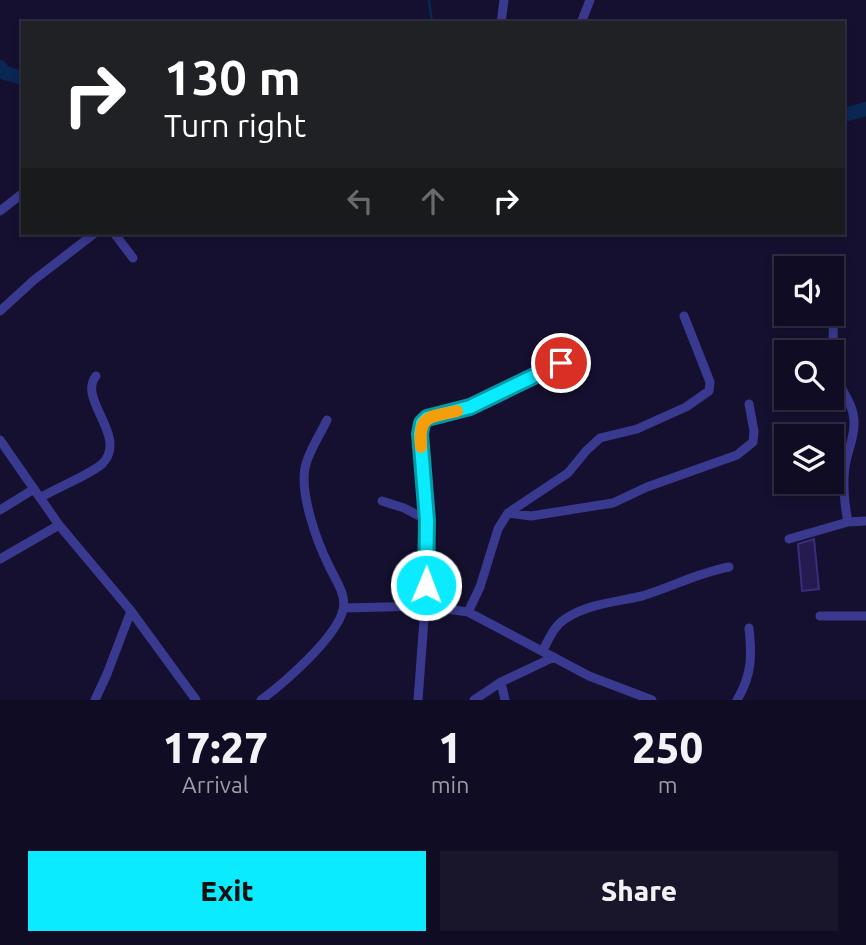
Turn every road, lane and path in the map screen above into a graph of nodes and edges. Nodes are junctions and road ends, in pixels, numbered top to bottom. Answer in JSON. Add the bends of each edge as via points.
{"nodes":[{"id":1,"x":504,"y":0,"type":"edge"},
{"id":2,"x":590,"y":0,"type":"edge"},
{"id":3,"x":501,"y":21,"type":"edge"},
{"id":4,"x":583,"y":21,"type":"edge"},
{"id":5,"x":21,"y":194,"type":"edge"},
{"id":6,"x":1,"y":205,"type":"edge"},
{"id":7,"x":92,"y":235,"type":"edge"},
{"id":8,"x":116,"y":235,"type":"edge"},
{"id":9,"x":133,"y":258,"type":"dead end"},
{"id":10,"x":1,"y":308,"type":"edge"},
{"id":11,"x":684,"y":316,"type":"dead end"},
{"id":12,"x":833,"y":326,"type":"edge"},
{"id":13,"x":561,"y":363,"type":"dead end"},
{"id":14,"x":96,"y":376,"type":"dead end"},
{"id":15,"x":749,"y":404,"type":"dead end"},
{"id":16,"x":327,"y":420,"type":"dead end"},
{"id":17,"x":0,"y":440,"type":"edge"},
{"id":18,"x":34,"y":489,"type":"junction"},
{"id":19,"x":40,"y":498,"type":"junction"},
{"id":20,"x":382,"y":501,"type":"dead end"},
{"id":21,"x":0,"y":510,"type":"edge"},
{"id":22,"x":508,"y":513,"type":"junction"},
{"id":23,"x":427,"y":520,"type":"junction"},
{"id":24,"x":866,"y":521,"type":"edge"},
{"id":25,"x":848,"y":522,"type":"junction"},
{"id":26,"x":59,"y":525,"type":"junction"},
{"id":27,"x":789,"y":539,"type":"dead end"},
{"id":28,"x":0,"y":559,"type":"edge"},
{"id":29,"x":729,"y":567,"type":"dead end"},
{"id":30,"x":425,"y":606,"type":"junction"},
{"id":31,"x":344,"y":608,"type":"junction"},
{"id":32,"x":131,"y":611,"type":"junction"},
{"id":33,"x":468,"y":612,"type":"junction"},
{"id":34,"x":820,"y":616,"type":"dead end"},
{"id":35,"x":866,"y":616,"type":"edge"},
{"id":36,"x":749,"y":628,"type":"dead end"},
{"id":37,"x":544,"y":650,"type":"junction"},
{"id":38,"x":554,"y":657,"type":"junction"},
{"id":39,"x":501,"y":682,"type":"junction"},
{"id":40,"x":95,"y":700,"type":"edge"},
{"id":41,"x":196,"y":700,"type":"edge"},
{"id":42,"x":261,"y":700,"type":"edge"},
{"id":43,"x":418,"y":700,"type":"edge"},
{"id":44,"x":474,"y":700,"type":"edge"},
{"id":45,"x":505,"y":700,"type":"edge"},
{"id":46,"x":652,"y":700,"type":"edge"},
{"id":47,"x":737,"y":700,"type":"edge"}],
"edges":[{"from":1,"to":3,"type":"street"},
{"from":2,"to":4,"type":"street"},
{"from":5,"to":6,"type":"street"},
{"from":7,"to":10,"type":"street"},
{"from":8,"to":9,"type":"street"},
{"from":11,"to":22,"type":"street","via":[[710,382],[709,391],[637,429],[600,438],[568,473]]},
{"from":12,"to":25,"type":"street","via":[[834,364],[854,418],[846,460]]},
{"from":13,"to":23,"type":"street","via":[[470,407],[422,423]]},
{"from":14,"to":19,"type":"street","via":[[91,393],[107,429],[106,458]]},
{"from":15,"to":22,"type":"street","via":[[753,442],[737,455],[613,503],[531,516]]},
{"from":16,"to":31,"type":"street","via":[[305,465],[304,477],[314,531],[339,584]]},
{"from":17,"to":18,"type":"street"},
{"from":18,"to":19,"type":"street"},
{"from":18,"to":21,"type":"street"},
{"from":19,"to":26,"type":"street"},
{"from":20,"to":23,"type":"street"},
{"from":22,"to":33,"type":"street"},
{"from":23,"to":30,"type":"street"},
{"from":24,"to":25,"type":"street"},
{"from":25,"to":27,"type":"street"},
{"from":26,"to":28,"type":"street"},
{"from":26,"to":32,"type":"street"},
{"from":29,"to":37,"type":"street","via":[[574,614],[562,621]]},
{"from":30,"to":31,"type":"street"},
{"from":30,"to":33,"type":"street"},
{"from":30,"to":43,"type":"street"},
{"from":31,"to":42,"type":"street","via":[[322,645]]},
{"from":32,"to":40,"type":"street"},
{"from":32,"to":41,"type":"street"},
{"from":33,"to":37,"type":"street"},
{"from":34,"to":35,"type":"street"},
{"from":36,"to":47,"type":"street","via":[[752,660]]},
{"from":37,"to":38,"type":"street"},
{"from":38,"to":39,"type":"street"},
{"from":38,"to":46,"type":"street"},
{"from":39,"to":44,"type":"street"},
{"from":39,"to":45,"type":"street"}]}
